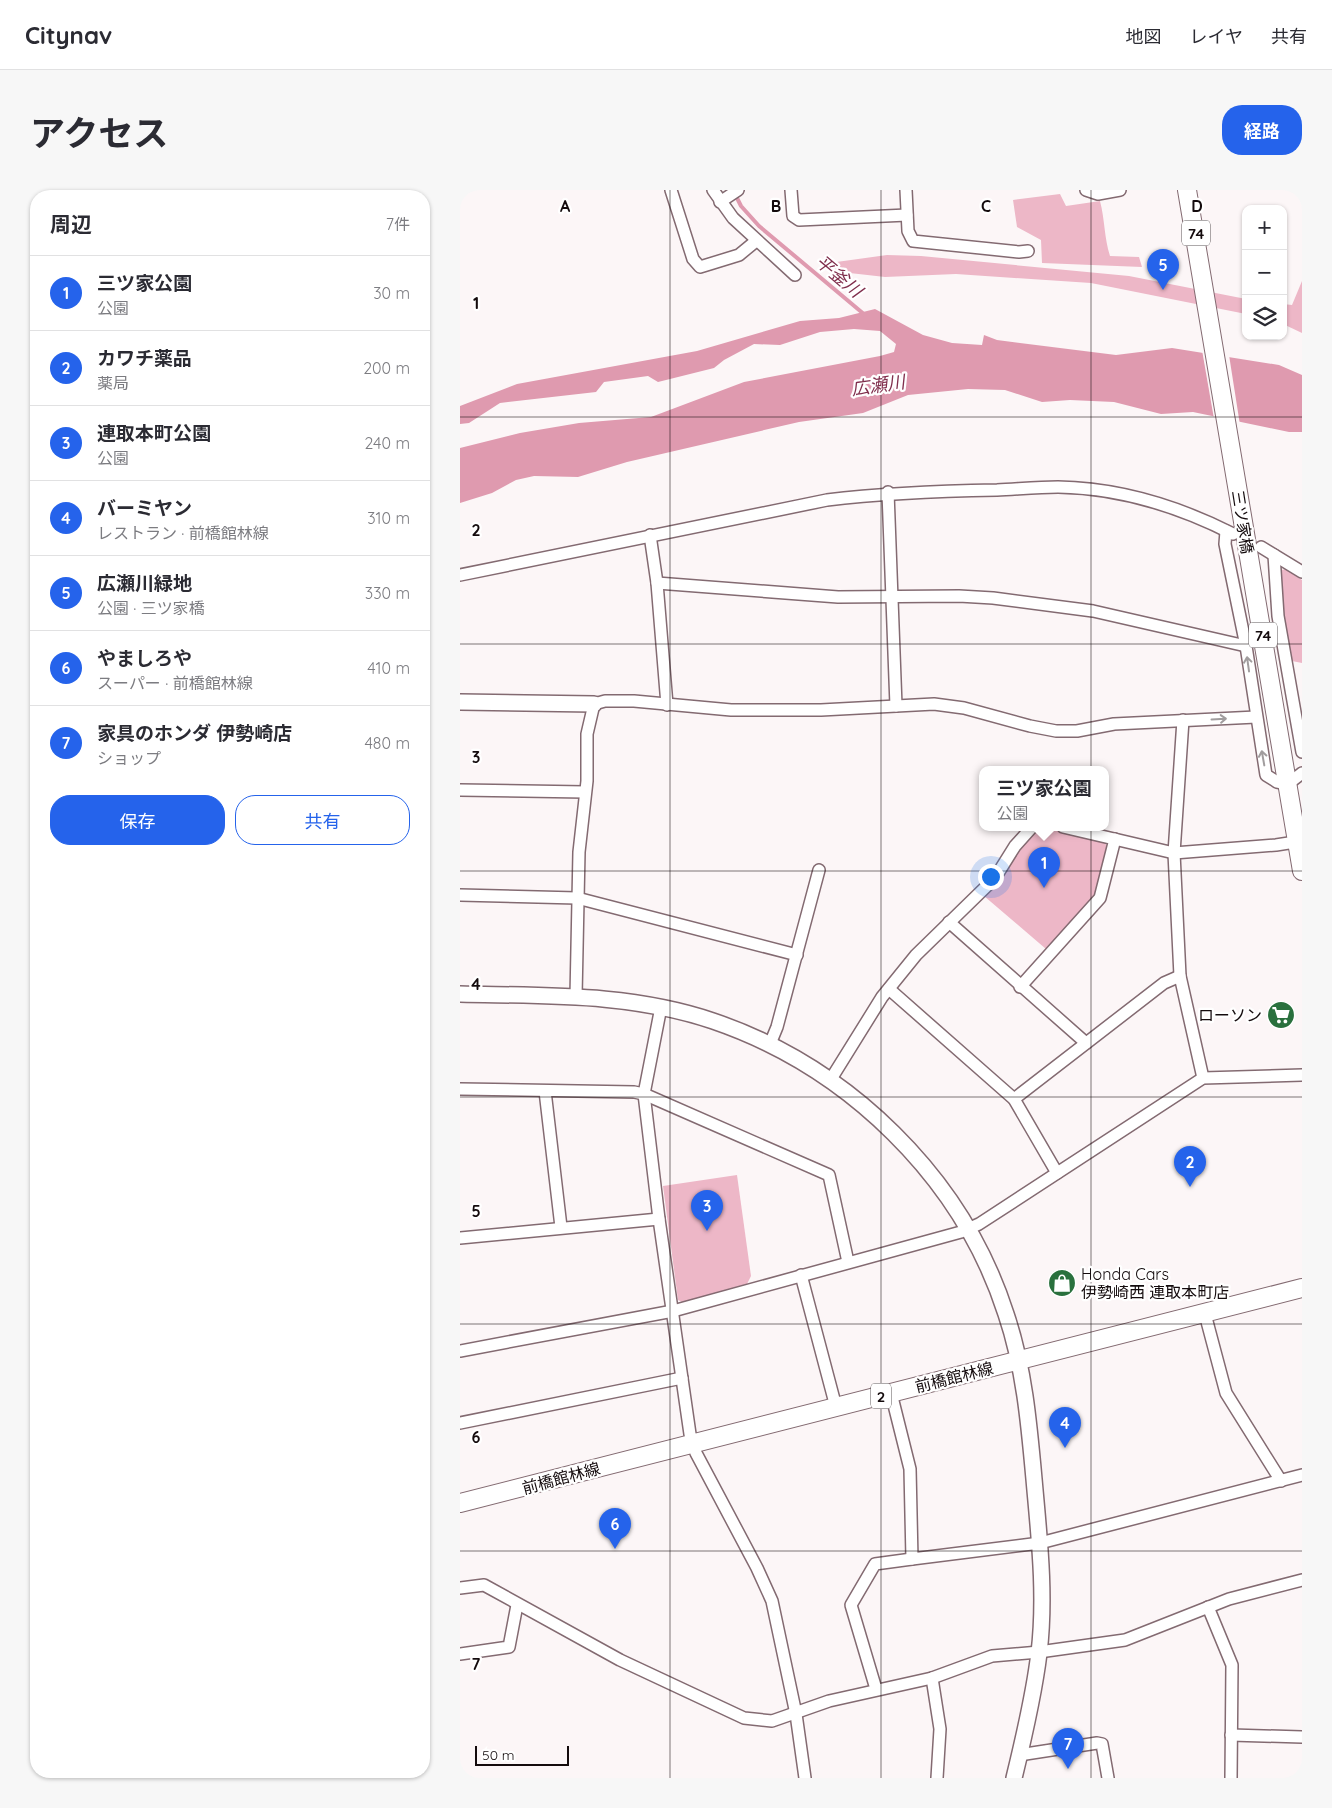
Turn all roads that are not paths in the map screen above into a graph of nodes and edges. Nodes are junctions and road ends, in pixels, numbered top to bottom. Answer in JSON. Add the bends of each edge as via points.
{"nodes":[{"id":1,"x":672,"y":190,"type":"edge"},
{"id":2,"x":713,"y":190,"type":"edge"},
{"id":3,"x":738,"y":190,"type":"edge"},
{"id":4,"x":791,"y":190,"type":"edge"},
{"id":5,"x":906,"y":190,"type":"edge"},
{"id":6,"x":1086,"y":190,"type":"edge"},
{"id":7,"x":1120,"y":190,"type":"edge"},
{"id":8,"x":1187,"y":190,"type":"edge"},
{"id":9,"x":722,"y":200,"type":"junction"},
{"id":10,"x":907,"y":215,"type":"junction"},
{"id":11,"x":756,"y":241,"type":"junction"},
{"id":12,"x":1028,"y":251,"type":"dead end"},
{"id":13,"x":795,"y":275,"type":"dead end"},
{"id":14,"x":888,"y":492,"type":"junction"},
{"id":15,"x":650,"y":535,"type":"junction"},
{"id":16,"x":1261,"y":548,"type":"dead end"},
{"id":17,"x":1274,"y":555,"type":"junction"},
{"id":18,"x":1302,"y":572,"type":"edge"},
{"id":19,"x":460,"y":575,"type":"edge"},
{"id":20,"x":657,"y":583,"type":"junction"},
{"id":21,"x":892,"y":597,"type":"junction"},
{"id":22,"x":1246,"y":646,"type":"junction"},
{"id":23,"x":460,"y":702,"type":"edge"},
{"id":24,"x":594,"y":704,"type":"junction"},
{"id":25,"x":667,"y":705,"type":"junction"},
{"id":26,"x":896,"y":706,"type":"junction"},
{"id":27,"x":1299,"y":713,"type":"edge"},
{"id":28,"x":1256,"y":717,"type":"junction"},
{"id":29,"x":1182,"y":720,"type":"junction"},
{"id":30,"x":1302,"y":752,"type":"edge"},
{"id":31,"x":1302,"y":773,"type":"edge"},
{"id":32,"x":1288,"y":784,"type":"junction"},
{"id":33,"x":460,"y":790,"type":"edge"},
{"id":34,"x":585,"y":792,"type":"junction"},
{"id":35,"x":1028,"y":831,"type":"edge"},
{"id":36,"x":1080,"y":831,"type":"edge"},
{"id":37,"x":1115,"y":839,"type":"junction"},
{"id":38,"x":1299,"y":841,"type":"edge"},
{"id":39,"x":1174,"y":853,"type":"junction"},
{"id":40,"x":819,"y":870,"type":"dead end"},
{"id":41,"x":1302,"y":871,"type":"edge"},
{"id":42,"x":460,"y":895,"type":"edge"},
{"id":43,"x":577,"y":898,"type":"junction"},
{"id":44,"x":949,"y":922,"type":"junction"},
{"id":45,"x":797,"y":955,"type":"junction"},
{"id":46,"x":1180,"y":976,"type":"junction"},
{"id":47,"x":1020,"y":987,"type":"junction"},
{"id":48,"x":889,"y":989,"type":"junction"},
{"id":49,"x":460,"y":994,"type":"edge"},
{"id":50,"x":576,"y":996,"type":"junction"},
{"id":51,"x":661,"y":1007,"type":"junction"},
{"id":52,"x":1086,"y":1043,"type":"junction"},
{"id":53,"x":770,"y":1044,"type":"junction"},
{"id":54,"x":1302,"y":1075,"type":"edge"},
{"id":55,"x":1203,"y":1078,"type":"junction"},
{"id":56,"x":831,"y":1079,"type":"junction"},
{"id":57,"x":460,"y":1089,"type":"edge"},
{"id":58,"x":545,"y":1091,"type":"junction"},
{"id":59,"x":644,"y":1094,"type":"junction"},
{"id":60,"x":1014,"y":1099,"type":"junction"},
{"id":61,"x":1057,"y":1173,"type":"junction"},
{"id":62,"x":659,"y":1219,"type":"junction"},
{"id":63,"x":561,"y":1227,"type":"junction"},
{"id":64,"x":969,"y":1229,"type":"junction"},
{"id":65,"x":460,"y":1238,"type":"edge"},
{"id":66,"x":848,"y":1262,"type":"junction"},
{"id":67,"x":801,"y":1275,"type":"junction"},
{"id":68,"x":1302,"y":1288,"type":"edge"},
{"id":69,"x":673,"y":1311,"type":"junction"},
{"id":70,"x":1205,"y":1314,"type":"junction"},
{"id":71,"x":460,"y":1351,"type":"edge"},
{"id":72,"x":1019,"y":1361,"type":"junction"},
{"id":73,"x":682,"y":1378,"type":"junction"},
{"id":74,"x":891,"y":1393,"type":"junction"},
{"id":75,"x":836,"y":1407,"type":"junction"},
{"id":76,"x":460,"y":1423,"type":"edge"},
{"id":77,"x":692,"y":1444,"type":"junction"},
{"id":78,"x":1302,"y":1475,"type":"edge"},
{"id":79,"x":1281,"y":1481,"type":"junction"},
{"id":80,"x":460,"y":1503,"type":"edge"},
{"id":81,"x":1040,"y":1544,"type":"junction"},
{"id":82,"x":912,"y":1559,"type":"junction"},
{"id":83,"x":1302,"y":1580,"type":"edge"},
{"id":84,"x":460,"y":1588,"type":"edge"},
{"id":85,"x":518,"y":1605,"type":"junction"},
{"id":86,"x":1208,"y":1607,"type":"junction"},
{"id":87,"x":1039,"y":1652,"type":"junction"},
{"id":88,"x":460,"y":1654,"type":"edge"},
{"id":89,"x":932,"y":1678,"type":"junction"},
{"id":90,"x":876,"y":1689,"type":"junction"},
{"id":91,"x":796,"y":1714,"type":"junction"},
{"id":92,"x":1231,"y":1735,"type":"junction"},
{"id":93,"x":1302,"y":1737,"type":"edge"},
{"id":94,"x":1019,"y":1755,"type":"junction"},
{"id":95,"x":805,"y":1778,"type":"edge"},
{"id":96,"x":937,"y":1778,"type":"edge"},
{"id":97,"x":1014,"y":1778,"type":"edge"},
{"id":98,"x":1108,"y":1778,"type":"edge"},
{"id":99,"x":1231,"y":1778,"type":"edge"}],
"edges":[{"from":1,"to":11,"type":"street","via":[[693,259],[700,267],[739,255]]},
{"from":2,"to":9,"type":"street"},
{"from":3,"to":9,"type":"street"},
{"from":4,"to":10,"type":"street","via":[[793,216],[799,220]]},
{"from":5,"to":10,"type":"street"},
{"from":6,"to":7,"type":"street","via":[[1098,194]]},
{"from":8,"to":32,"type":"main road","name":"三ツ家橋","number":"74"},
{"from":9,"to":11,"type":"street"},
{"from":10,"to":12,"type":"street","via":[[909,237],[917,243]]},
{"from":11,"to":13,"type":"street"},
{"from":14,"to":15,"type":"street","via":[[827,500]]},
{"from":14,"to":21,"type":"street"},
{"from":14,"to":22,"type":"street","via":[[1059,487],[1105,491],[1182,510],[1230,532],[1225,544]]},
{"from":15,"to":19,"type":"street"},
{"from":15,"to":20,"type":"street"},
{"from":16,"to":17,"type":"street"},
{"from":17,"to":18,"type":"street"},
{"from":17,"to":27,"type":"street","via":[[1278,616]]},
{"from":20,"to":21,"type":"street","via":[[838,597]]},
{"from":20,"to":25,"type":"street"},
{"from":21,"to":22,"type":"street","via":[[959,596],[1056,605]]},
{"from":21,"to":26,"type":"street"},
{"from":28,"to":22,"type":"street","one_way":true},
{"from":23,"to":24,"type":"street"},
{"from":24,"to":25,"type":"street","via":[[616,701]]},
{"from":24,"to":34,"type":"street","via":[[587,734]]},
{"from":25,"to":26,"type":"street","via":[[731,710]]},
{"from":26,"to":29,"type":"street","via":[[934,704],[964,708],[1056,731]]},
{"from":27,"to":30,"type":"street"},
{"from":29,"to":28,"type":"street","one_way":true},
{"from":32,"to":28,"type":"street","one_way":true,"via":[[1266,775]]},
{"from":29,"to":39,"type":"street"},
{"from":31,"to":32,"type":"street"},
{"from":32,"to":38,"type":"main road","number":"74"},
{"from":33,"to":34,"type":"street"},
{"from":34,"to":43,"type":"street"},
{"from":35,"to":44,"type":"street","via":[[995,878]]},
{"from":36,"to":37,"type":"street"},
{"from":37,"to":39,"type":"street"},
{"from":37,"to":47,"type":"street","via":[[1100,898]]},
{"from":38,"to":39,"type":"street"},
{"from":38,"to":41,"type":"main road","number":"74"},
{"from":39,"to":46,"type":"street"},
{"from":40,"to":45,"type":"street"},
{"from":42,"to":43,"type":"street"},
{"from":43,"to":45,"type":"street"},
{"from":43,"to":50,"type":"street"},
{"from":44,"to":47,"type":"street"},
{"from":44,"to":48,"type":"street","via":[[916,955]]},
{"from":45,"to":53,"type":"street","via":[[778,1027]]},
{"from":46,"to":52,"type":"street","via":[[1164,982]]},
{"from":46,"to":55,"type":"street"},
{"from":47,"to":52,"type":"street"},
{"from":48,"to":56,"type":"street","via":[[874,1007]]},
{"from":48,"to":60,"type":"street"},
{"from":49,"to":50,"type":"street"},
{"from":50,"to":51,"type":"street"},
{"from":51,"to":53,"type":"street","via":[[711,1020]]},
{"from":51,"to":59,"type":"street"},
{"from":52,"to":60,"type":"street"},
{"from":53,"to":56,"type":"street"},
{"from":54,"to":55,"type":"street"},
{"from":55,"to":61,"type":"street"},
{"from":56,"to":64,"type":"street","via":[[910,1150]]},
{"from":57,"to":58,"type":"street"},
{"from":58,"to":59,"type":"street"},
{"from":58,"to":63,"type":"street"},
{"from":59,"to":62,"type":"street"},
{"from":59,"to":66,"type":"street","via":[[828,1175]]},
{"from":60,"to":61,"type":"street"},
{"from":61,"to":64,"type":"street"},
{"from":62,"to":63,"type":"street"},
{"from":62,"to":69,"type":"street"},
{"from":63,"to":65,"type":"street"},
{"from":64,"to":66,"type":"street"},
{"from":64,"to":72,"type":"street","via":[[996,1286]]},
{"from":66,"to":67,"type":"street"},
{"from":67,"to":69,"type":"street"},
{"from":67,"to":75,"type":"street"},
{"from":68,"to":70,"type":"main road","name":"前橋館林線","number":"2"},
{"from":69,"to":71,"type":"street"},
{"from":69,"to":73,"type":"street"},
{"from":70,"to":72,"type":"main road","name":"前橋館林線","number":"2"},
{"from":70,"to":79,"type":"street","via":[[1226,1393]]},
{"from":72,"to":74,"type":"main road","name":"前橋館林線","number":"2"},
{"from":72,"to":81,"type":"street","via":[[1029,1424]]},
{"from":73,"to":76,"type":"street"},
{"from":73,"to":77,"type":"street"},
{"from":74,"to":75,"type":"main road","name":"前橋館林線","number":"2"},
{"from":74,"to":82,"type":"street","via":[[910,1469]]},
{"from":75,"to":77,"type":"main road","name":"前橋館林線","number":"2"},
{"from":77,"to":80,"type":"main road","name":"前橋館林線","number":"2"},
{"from":77,"to":91,"type":"street","via":[[772,1600]]},
{"from":78,"to":79,"type":"street"},
{"from":79,"to":81,"type":"street"},
{"from":81,"to":82,"type":"street"},
{"from":81,"to":87,"type":"street","via":[[1042,1609]]},
{"from":82,"to":90,"type":"street","via":[[875,1564],[851,1605]]},
{"from":83,"to":86,"type":"street","via":[[1229,1598]]},
{"from":84,"to":85,"type":"street","via":[[484,1585]]},
{"from":85,"to":88,"type":"street","via":[[509,1647]]},
{"from":85,"to":91,"type":"street","via":[[620,1660],[744,1718],[772,1720]]},
{"from":86,"to":87,"type":"street","via":[[1125,1640]]},
{"from":86,"to":92,"type":"street","via":[[1231,1657]]},
{"from":87,"to":89,"type":"street","via":[[992,1656]]},
{"from":87,"to":94,"type":"street"},
{"from":89,"to":90,"type":"street"},
{"from":89,"to":96,"type":"street","via":[[940,1729]]},
{"from":90,"to":91,"type":"street","via":[[829,1701]]},
{"from":91,"to":95,"type":"street"},
{"from":92,"to":93,"type":"street"},
{"from":92,"to":99,"type":"street"},
{"from":94,"to":97,"type":"street"},
{"from":94,"to":98,"type":"street","via":[[1102,1744]]}]}
